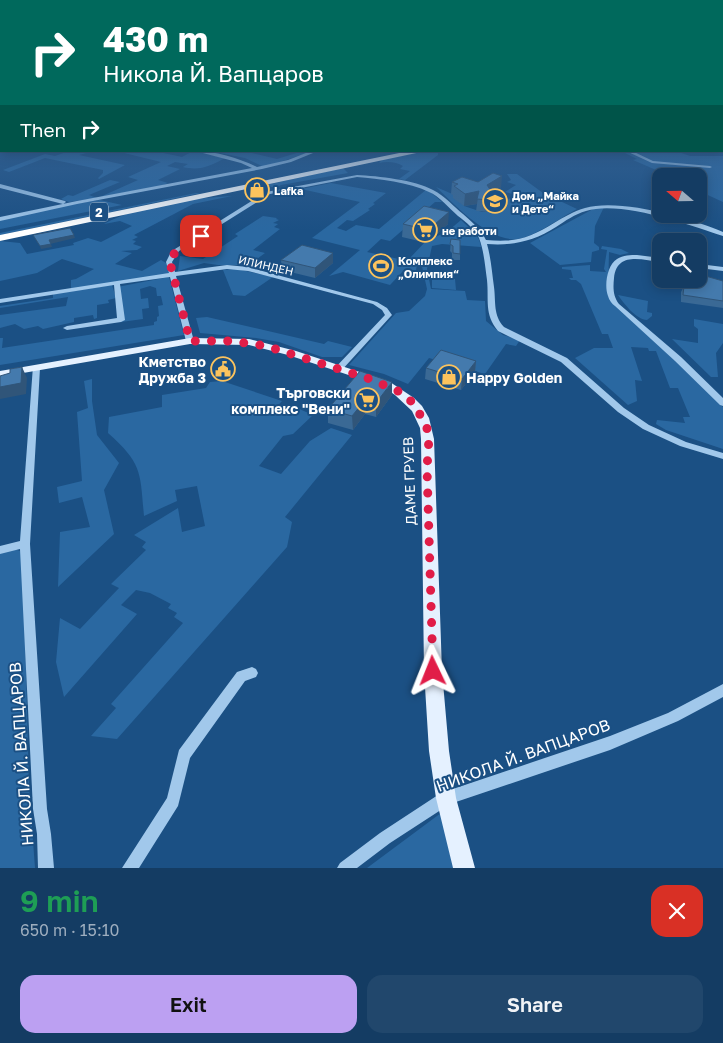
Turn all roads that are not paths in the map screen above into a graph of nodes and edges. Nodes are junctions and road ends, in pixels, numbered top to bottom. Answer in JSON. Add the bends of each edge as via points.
{"nodes":[{"id":1,"x":209,"y":152,"type":"edge"},
{"id":2,"x":314,"y":152,"type":"edge"},
{"id":3,"x":399,"y":152,"type":"edge"},
{"id":4,"x":417,"y":152,"type":"edge"},
{"id":5,"x":630,"y":152,"type":"edge"},
{"id":6,"x":710,"y":167,"type":"dead end"},
{"id":7,"x":255,"y":168,"type":"junction"},
{"id":8,"x":0,"y":186,"type":"edge"},
{"id":9,"x":210,"y":192,"type":"junction"},
{"id":10,"x":234,"y":192,"type":"junction"},
{"id":11,"x":268,"y":193,"type":"junction"},
{"id":12,"x":68,"y":203,"type":"junction"},
{"id":13,"x":0,"y":219,"type":"edge"},
{"id":14,"x":0,"y":232,"type":"edge"},
{"id":15,"x":723,"y":234,"type":"edge"},
{"id":16,"x":0,"y":238,"type":"edge"},
{"id":17,"x":483,"y":242,"type":"junction"},
{"id":18,"x":652,"y":259,"type":"edge"},
{"id":19,"x":707,"y":267,"type":"edge"},
{"id":20,"x":723,"y":269,"type":"edge"},
{"id":21,"x":172,"y":275,"type":"junction"},
{"id":22,"x":117,"y":284,"type":"junction"},
{"id":23,"x":0,"y":301,"type":"edge"},
{"id":24,"x":640,"y":326,"type":"joint"},
{"id":25,"x":67,"y":328,"type":"dead end"},
{"id":26,"x":190,"y":341,"type":"junction"},
{"id":27,"x":36,"y":368,"type":"junction"},
{"id":28,"x":338,"y":368,"type":"junction"},
{"id":29,"x":0,"y":374,"type":"edge"},
{"id":30,"x":723,"y":403,"type":"edge"},
{"id":31,"x":723,"y":456,"type":"edge"},
{"id":32,"x":25,"y":544,"type":"junction"},
{"id":33,"x":0,"y":550,"type":"edge"},
{"id":34,"x":252,"y":673,"type":"dead end"},
{"id":35,"x":723,"y":690,"type":"edge"},
{"id":36,"x":446,"y":798,"type":"junction"},
{"id":37,"x":46,"y":868,"type":"edge"},
{"id":38,"x":130,"y":868,"type":"edge"},
{"id":39,"x":345,"y":868,"type":"edge"},
{"id":40,"x":464,"y":868,"type":"edge"}],
"edges":[{"from":1,"to":7,"type":"street"},
{"from":2,"to":7,"type":"street"},
{"from":3,"to":9,"type":"highway","number":"2"},
{"from":4,"to":10,"type":"highway"},
{"from":5,"to":6,"type":"street","via":[[660,164]]},
{"from":7,"to":12,"type":"street"},
{"from":8,"to":12,"type":"street"},
{"from":9,"to":10,"type":"highway"},
{"from":9,"to":14,"type":"highway","number":"2"},
{"from":9,"to":16,"type":"highway","number":"2"},
{"from":10,"to":11,"type":"highway"},
{"from":11,"to":17,"type":"street","via":[[357,176],[384,178],[428,189],[471,224]]},
{"from":11,"to":21,"type":"street","via":[[178,250],[169,259]]},
{"from":12,"to":13,"type":"street"},
{"from":15,"to":17,"type":"street","via":[[628,209],[597,206],[525,240]]},
{"from":17,"to":31,"type":"street","via":[[492,312],[501,329],[564,360],[621,410],[646,427],[683,444]]},
{"from":18,"to":24,"type":"street","via":[[624,257],[612,268],[610,297]]},
{"from":19,"to":20,"type":"street"},
{"from":21,"to":22,"type":"street","name":"ИЛИНДЕН"},
{"from":21,"to":26,"type":"street"},
{"from":21,"to":28,"type":"street","name":"ИЛИНДЕН","via":[[227,267],[248,269],[375,303],[385,309],[389,315]]},
{"from":22,"to":23,"type":"street","name":"ИЛИНДЕН"},
{"from":22,"to":25,"type":"street","via":[[121,320]]},
{"from":24,"to":30,"type":"street"},
{"from":26,"to":27,"type":"main road","name":"ДАМЕ ГРУЕВ"},
{"from":26,"to":28,"type":"main road","name":"ДАМЕ ГРУЕВ","via":[[249,342]]},
{"from":27,"to":29,"type":"main road","name":"ДАМЕ ГРУЕВ"},
{"from":27,"to":32,"type":"street","name":"НИКОЛА Й. ВАПЦАРОВ"},
{"from":28,"to":36,"type":"main road","name":"ДАМЕ ГРУЕВ","via":[[400,392],[412,402],[426,424],[429,438],[427,468],[433,671]]},
{"from":32,"to":33,"type":"street"},
{"from":32,"to":37,"type":"street","name":"НИКОЛА Й. ВАПЦАРОВ"},
{"from":34,"to":38,"type":"street","via":[[241,676],[184,755],[173,801]]},
{"from":35,"to":36,"type":"street","name":"НИКОЛА Й. ВАПЦАРОВ","via":[[673,717],[610,743]]},
{"from":36,"to":39,"type":"street","name":"НИКОЛА Й. ВАПЦАРОВ"},
{"from":36,"to":40,"type":"main road","name":"ДАМЕ ГРУЕВ"}]}
